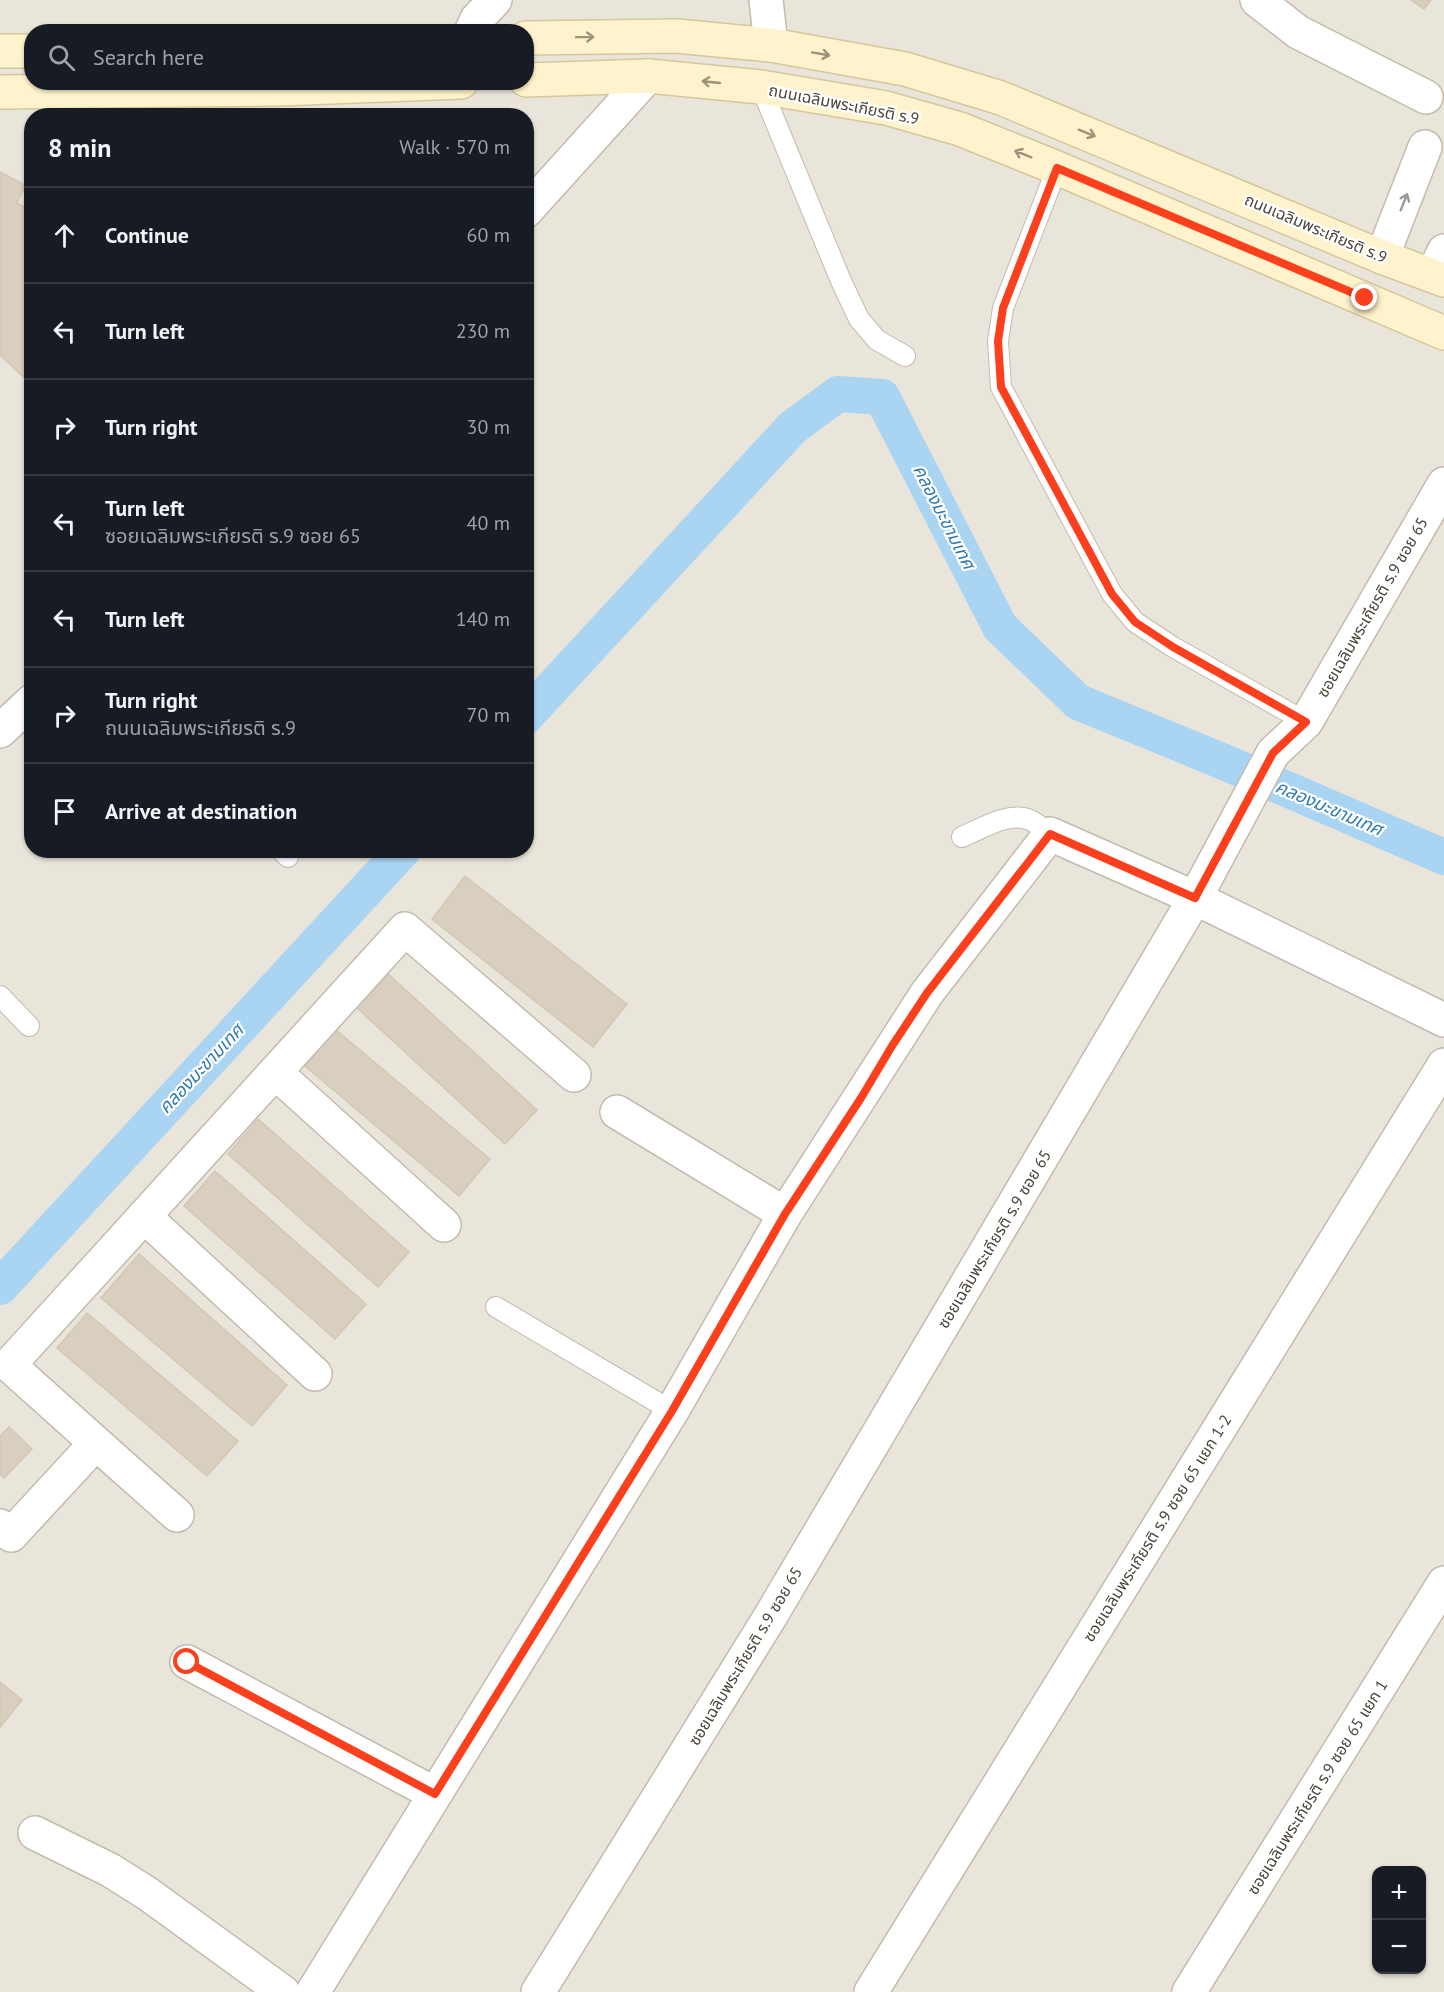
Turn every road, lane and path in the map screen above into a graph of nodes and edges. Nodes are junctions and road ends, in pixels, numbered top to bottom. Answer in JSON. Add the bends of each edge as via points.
{"nodes":[{"id":1,"x":495,"y":0,"type":"edge"},
{"id":2,"x":766,"y":0,"type":"edge"},
{"id":3,"x":1257,"y":0,"type":"edge"},
{"id":4,"x":475,"y":24,"type":"edge"},
{"id":5,"x":534,"y":38,"type":"edge"},
{"id":6,"x":771,"y":45,"type":"junction"},
{"id":7,"x":0,"y":51,"type":"edge"},
{"id":8,"x":24,"y":51,"type":"edge"},
{"id":9,"x":648,"y":76,"type":"junction"},
{"id":10,"x":534,"y":80,"type":"edge"},
{"id":11,"x":761,"y":87,"type":"junction"},
{"id":12,"x":189,"y":90,"type":"edge"},
{"id":13,"x":1435,"y":90,"type":"edge"},
{"id":14,"x":10,"y":92,"type":"edge"},
{"id":15,"x":1435,"y":154,"type":"edge"},
{"id":16,"x":1057,"y":168,"type":"junction"},
{"id":17,"x":534,"y":202,"type":"edge"},
{"id":18,"x":1382,"y":257,"type":"junction"},
{"id":19,"x":1440,"y":269,"type":"edge"},
{"id":20,"x":1365,"y":298,"type":"junction"},
{"id":21,"x":1413,"y":319,"type":"junction"},
{"id":22,"x":1444,"y":333,"type":"edge"},
{"id":23,"x":905,"y":356,"type":"dead end"},
{"id":24,"x":1444,"y":484,"type":"edge"},
{"id":25,"x":24,"y":708,"type":"edge"},
{"id":26,"x":1306,"y":722,"type":"junction"},
{"id":27,"x":0,"y":731,"type":"edge"},
{"id":28,"x":1050,"y":834,"type":"junction"},
{"id":29,"x":962,"y":837,"type":"dead end"},
{"id":30,"x":1195,"y":898,"type":"junction"},
{"id":31,"x":0,"y":996,"type":"edge"},
{"id":32,"x":1444,"y":1020,"type":"edge"},
{"id":33,"x":29,"y":1026,"type":"dead end"},
{"id":34,"x":1444,"y":1065,"type":"edge"},
{"id":35,"x":275,"y":1072,"type":"junction"},
{"id":36,"x":574,"y":1076,"type":"dead end"},
{"id":37,"x":617,"y":1112,"type":"dead end"},
{"id":38,"x":785,"y":1214,"type":"junction"},
{"id":39,"x":144,"y":1216,"type":"junction"},
{"id":40,"x":444,"y":1225,"type":"dead end"},
{"id":41,"x":496,"y":1307,"type":"dead end"},
{"id":42,"x":315,"y":1374,"type":"dead end"},
{"id":43,"x":672,"y":1411,"type":"junction"},
{"id":44,"x":96,"y":1443,"type":"junction"},
{"id":45,"x":177,"y":1515,"type":"dead end"},
{"id":46,"x":4,"y":1536,"type":"edge"},
{"id":47,"x":1444,"y":1583,"type":"edge"},
{"id":48,"x":187,"y":1662,"type":"dead end"},
{"id":49,"x":435,"y":1794,"type":"junction"},
{"id":50,"x":35,"y":1833,"type":"dead end"},
{"id":51,"x":283,"y":1992,"type":"edge"},
{"id":52,"x":313,"y":1992,"type":"edge"},
{"id":53,"x":538,"y":1992,"type":"edge"},
{"id":54,"x":871,"y":1992,"type":"edge"},
{"id":55,"x":1189,"y":1992,"type":"edge"}],
"edges":[{"from":1,"to":4,"type":"street"},
{"from":2,"to":6,"type":"street"},
{"from":3,"to":13,"type":"street","via":[[1298,32]]},
{"from":5,"to":6,"type":"main road","name":"ถนนเฉลิมพระเกียรติ ร.9","one_way":true,"via":[[677,36]]},
{"from":6,"to":18,"type":"main road","name":"ถนนเฉลิมพระเกียรติ ร.9","one_way":true,"via":[[905,69],[1001,98]]},
{"from":7,"to":8,"type":"main road"},
{"from":9,"to":10,"type":"main road","name":"ถนนเฉลิมพระเกียรติ ร.9"},
{"from":11,"to":9,"type":"main road","name":"ถนนเฉลิมพระเกียรติ ร.9","one_way":true},
{"from":9,"to":17,"type":"street"},
{"from":16,"to":11,"type":"main road","name":"ถนนเฉลิมพระเกียรติ ร.9","one_way":true,"via":[[960,129],[886,108]]},
{"from":11,"to":23,"type":"lane","via":[[859,319],[877,340]]},
{"from":12,"to":14,"type":"main road"},
{"from":13,"to":15,"type":"street","via":[[1419,113],[1419,130]]},
{"from":18,"to":15,"type":"street","one_way":true},
{"from":16,"to":20,"type":"main road","name":"ถนนเฉลิมพระเกียรติ ร.9"},
{"from":16,"to":26,"type":"lane","via":[[1003,308],[998,341],[1001,387],[1112,594],[1135,622]]},
{"from":18,"to":19,"type":"main road","name":"ถนนเฉลิมพระเกียรติ ร.9"},
{"from":18,"to":20,"type":"main road"},
{"from":19,"to":21,"type":"main road"},
{"from":20,"to":21,"type":"main road","name":"ถนนเฉลิมพระเกียรติ ร.9"},
{"from":21,"to":22,"type":"main road","name":"ถนนเฉลิมพระเกียรติ ร.9"},
{"from":24,"to":26,"type":"street","name":"ซอยเฉลิมพระเกียรติ ร.9 ซอย 65"},
{"from":25,"to":27,"type":"street"},
{"from":26,"to":30,"type":"street","name":"ซอยเฉลิมพระเกียรติ ร.9 ซอย 65","via":[[1273,753]]},
{"from":28,"to":29,"type":"lane","via":[[1029,820],[1013,818]]},
{"from":28,"to":30,"type":"street"},
{"from":28,"to":38,"type":"street","via":[[927,993]]},
{"from":30,"to":32,"type":"street"},
{"from":30,"to":53,"type":"street","name":"ซอยเฉลิมพระเกียรติ ร.9 ซอย 65","via":[[770,1617]]},
{"from":31,"to":33,"type":"lane"},
{"from":34,"to":54,"type":"street","name":"ซอยเฉลิมพระเกียรติ ร.9 ซอย 65 แยก 1-2"},
{"from":35,"to":36,"type":"street","via":[[405,929]]},
{"from":35,"to":39,"type":"street"},
{"from":35,"to":40,"type":"street"},
{"from":37,"to":38,"type":"street"},
{"from":38,"to":43,"type":"street"},
{"from":39,"to":42,"type":"street"},
{"from":39,"to":44,"type":"street","via":[[9,1365]]},
{"from":41,"to":43,"type":"lane"},
{"from":43,"to":49,"type":"street"},
{"from":44,"to":45,"type":"street"},
{"from":44,"to":46,"type":"street"},
{"from":47,"to":55,"type":"street","name":"ซอยเฉลิมพระเกียรติ ร.9 ซอย 65 แยก 1"},
{"from":48,"to":49,"type":"street"},
{"from":49,"to":52,"type":"street"},
{"from":50,"to":51,"type":"street","via":[[110,1870],[148,1894]]}]}
